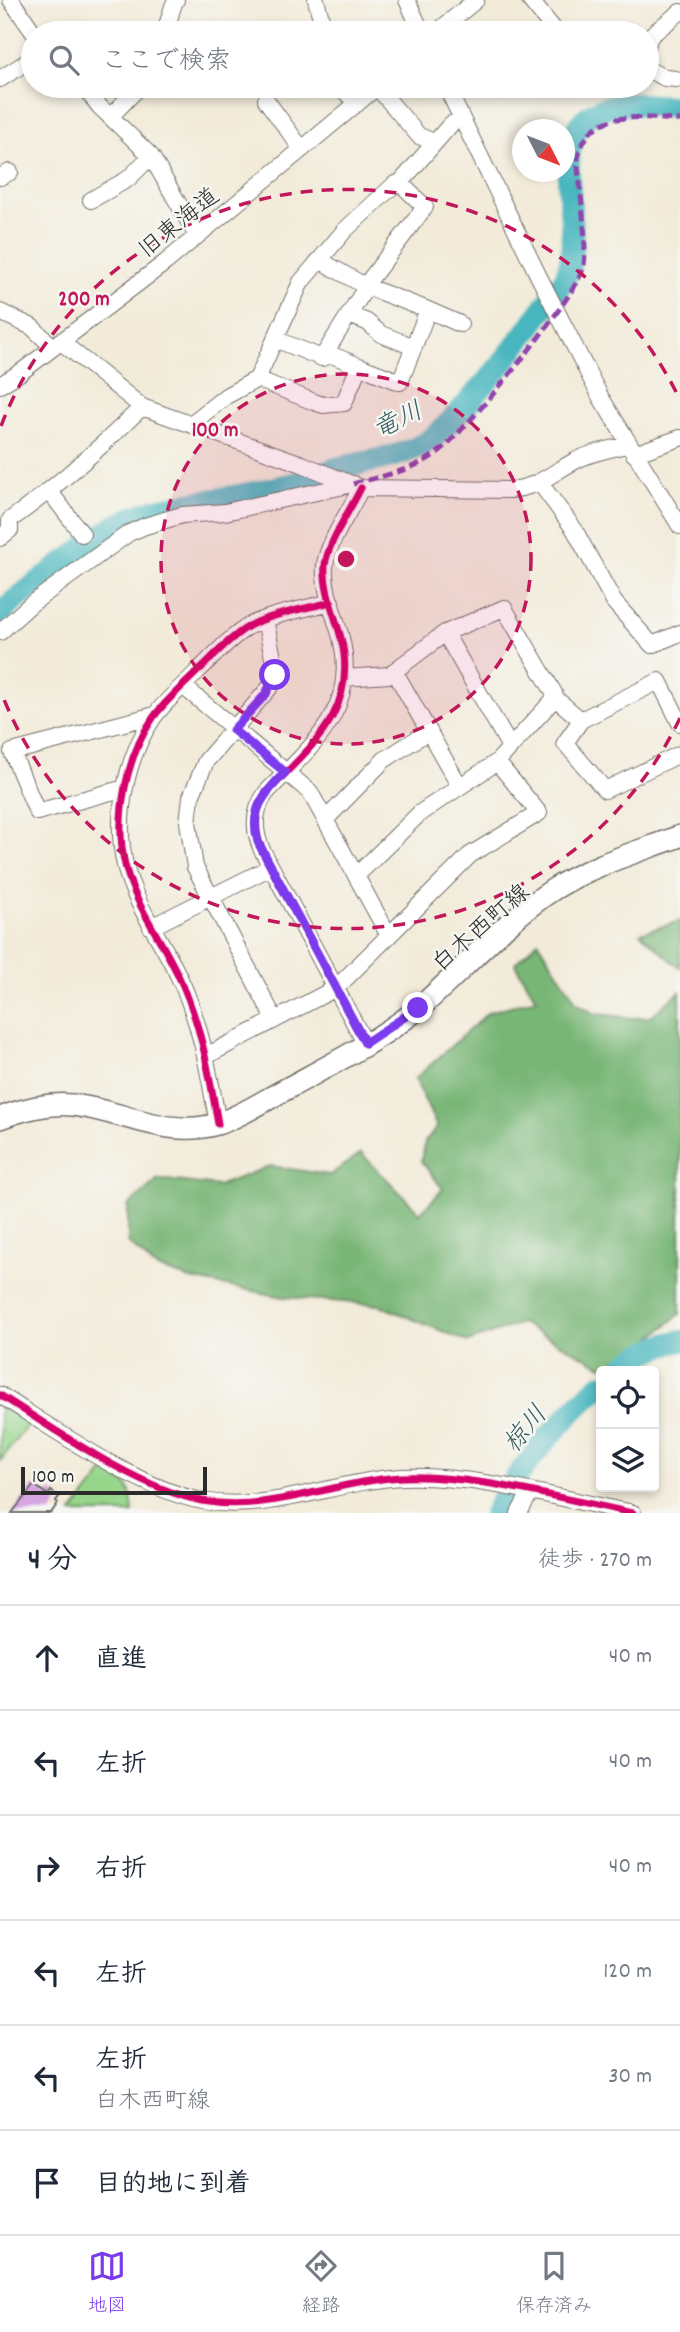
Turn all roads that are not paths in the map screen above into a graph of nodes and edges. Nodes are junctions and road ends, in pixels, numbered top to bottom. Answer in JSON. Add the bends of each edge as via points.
{"nodes":[{"id":1,"x":11,"y":0,"type":"edge"},
{"id":2,"x":176,"y":0,"type":"edge"},
{"id":3,"x":316,"y":0,"type":"edge"},
{"id":4,"x":407,"y":0,"type":"edge"},
{"id":5,"x":476,"y":0,"type":"edge"},
{"id":6,"x":530,"y":0,"type":"edge"},
{"id":7,"x":680,"y":12,"type":"edge"},
{"id":8,"x":26,"y":21,"type":"edge"},
{"id":9,"x":169,"y":21,"type":"edge"},
{"id":10,"x":321,"y":21,"type":"edge"},
{"id":11,"x":417,"y":21,"type":"edge"},
{"id":12,"x":451,"y":21,"type":"edge"},
{"id":13,"x":547,"y":21,"type":"edge"},
{"id":14,"x":659,"y":29,"type":"edge"},
{"id":15,"x":21,"y":66,"type":"edge"},
{"id":16,"x":659,"y":75,"type":"edge"},
{"id":17,"x":0,"y":79,"type":"edge"},
{"id":18,"x":676,"y":79,"type":"dead end"},
{"id":19,"x":93,"y":98,"type":"edge"},
{"id":20,"x":124,"y":98,"type":"edge"},
{"id":21,"x":351,"y":98,"type":"edge"},
{"id":22,"x":364,"y":98,"type":"edge"},
{"id":23,"x":387,"y":98,"type":"edge"},
{"id":24,"x":452,"y":98,"type":"edge"},
{"id":25,"x":266,"y":100,"type":"dead end"},
{"id":26,"x":357,"y":104,"type":"junction"},
{"id":27,"x":105,"y":112,"type":"junction"},
{"id":28,"x":451,"y":124,"type":"dead end"},
{"id":29,"x":434,"y":142,"type":"junction"},
{"id":30,"x":301,"y":148,"type":"junction"},
{"id":31,"x":150,"y":156,"type":"junction"},
{"id":32,"x":400,"y":183,"type":"junction"},
{"id":33,"x":92,"y":200,"type":"dead end"},
{"id":34,"x":197,"y":236,"type":"junction"},
{"id":35,"x":321,"y":261,"type":"junction"},
{"id":36,"x":365,"y":286,"type":"junction"},
{"id":37,"x":428,"y":310,"type":"junction"},
{"id":38,"x":0,"y":312,"type":"edge"},
{"id":39,"x":349,"y":315,"type":"junction"},
{"id":40,"x":460,"y":324,"type":"dead end"},
{"id":41,"x":275,"y":339,"type":"junction"},
{"id":42,"x":57,"y":344,"type":"junction"},
{"id":43,"x":414,"y":347,"type":"junction"},
{"id":44,"x":322,"y":358,"type":"junction"},
{"id":45,"x":359,"y":366,"type":"junction"},
{"id":46,"x":257,"y":379,"type":"junction"},
{"id":47,"x":0,"y":385,"type":"edge"},
{"id":48,"x":142,"y":407,"type":"junction"},
{"id":49,"x":191,"y":424,"type":"junction"},
{"id":50,"x":680,"y":438,"type":"edge"},
{"id":51,"x":631,"y":449,"type":"junction"},
{"id":52,"x":540,"y":483,"type":"junction"},
{"id":53,"x":352,"y":484,"type":"junction"},
{"id":54,"x":50,"y":492,"type":"junction"},
{"id":55,"x":5,"y":513,"type":"edge"},
{"id":56,"x":678,"y":519,"type":"edge"},
{"id":57,"x":82,"y":534,"type":"dead end"},
{"id":58,"x":0,"y":538,"type":"edge"},
{"id":59,"x":331,"y":602,"type":"junction"},
{"id":60,"x":265,"y":620,"type":"junction"},
{"id":61,"x":0,"y":632,"type":"edge"},
{"id":62,"x":445,"y":633,"type":"junction"},
{"id":63,"x":680,"y":633,"type":"edge"},
{"id":64,"x":395,"y":672,"type":"junction"},
{"id":65,"x":344,"y":678,"type":"junction"},
{"id":66,"x":183,"y":686,"type":"junction"},
{"id":67,"x":555,"y":698,"type":"junction"},
{"id":68,"x":155,"y":715,"type":"junction"},
{"id":69,"x":581,"y":720,"type":"junction"},
{"id":70,"x":680,"y":723,"type":"edge"},
{"id":71,"x":233,"y":730,"type":"junction"},
{"id":72,"x":429,"y":731,"type":"junction"},
{"id":73,"x":510,"y":747,"type":"junction"},
{"id":74,"x":680,"y":754,"type":"edge"},
{"id":75,"x":497,"y":762,"type":"junction"},
{"id":76,"x":285,"y":772,"type":"junction"},
{"id":77,"x":459,"y":785,"type":"junction"},
{"id":78,"x":125,"y":788,"type":"junction"},
{"id":79,"x":326,"y":819,"type":"junction"},
{"id":80,"x":680,"y":836,"type":"edge"},
{"id":81,"x":271,"y":867,"type":"junction"},
{"id":82,"x":357,"y":875,"type":"junction"},
{"id":83,"x":210,"y":896,"type":"junction"},
{"id":84,"x":151,"y":927,"type":"junction"},
{"id":85,"x":388,"y":934,"type":"junction"},
{"id":86,"x":336,"y":988,"type":"junction"},
{"id":87,"x":275,"y":1020,"type":"junction"},
{"id":88,"x":365,"y":1043,"type":"junction"},
{"id":89,"x":206,"y":1056,"type":"junction"},
{"id":90,"x":0,"y":1118,"type":"edge"},
{"id":91,"x":218,"y":1124,"type":"junction"},
{"id":92,"x":0,"y":1395,"type":"edge"},
{"id":93,"x":527,"y":1492,"type":"junction"},
{"id":94,"x":519,"y":1513,"type":"edge"},
{"id":95,"x":633,"y":1513,"type":"edge"}],
"edges":[{"from":1,"to":8,"type":"street"},
{"from":2,"to":9,"type":"street"},
{"from":3,"to":10,"type":"street"},
{"from":4,"to":11,"type":"street"},
{"from":5,"to":12,"type":"street"},
{"from":6,"to":13,"type":"street"},
{"from":7,"to":14,"type":"street"},
{"from":15,"to":17,"type":"street"},
{"from":16,"to":18,"type":"street"},
{"from":19,"to":27,"type":"street"},
{"from":20,"to":27,"type":"street"},
{"from":21,"to":26,"type":"street"},
{"from":22,"to":26,"type":"street","name":"旧東海道"},
{"from":23,"to":29,"type":"street","via":[[419,136]]},
{"from":24,"to":51,"type":"street","via":[[539,277]]},
{"from":25,"to":30,"type":"street"},
{"from":26,"to":30,"type":"street","name":"旧東海道"},
{"from":27,"to":31,"type":"street"},
{"from":28,"to":29,"type":"street"},
{"from":29,"to":32,"type":"street"},
{"from":30,"to":34,"type":"street","name":"旧東海道"},
{"from":31,"to":33,"type":"street","via":[[128,179]]},
{"from":31,"to":34,"type":"street"},
{"from":32,"to":35,"type":"street","via":[[345,230]]},
{"from":32,"to":36,"type":"street","via":[[425,207]]},
{"from":34,"to":42,"type":"street","name":"旧東海道"},
{"from":35,"to":36,"type":"street"},
{"from":35,"to":41,"type":"street","via":[[301,282]]},
{"from":36,"to":37,"type":"street"},
{"from":36,"to":39,"type":"street"},
{"from":37,"to":40,"type":"street"},
{"from":37,"to":43,"type":"street"},
{"from":38,"to":42,"type":"street"},
{"from":39,"to":43,"type":"street"},
{"from":39,"to":44,"type":"street"},
{"from":41,"to":44,"type":"street"},
{"from":41,"to":46,"type":"street"},
{"from":42,"to":47,"type":"street","name":"旧東海道"},
{"from":42,"to":48,"type":"street"},
{"from":43,"to":45,"type":"street","via":[[400,382]]},
{"from":44,"to":45,"type":"street","via":[[332,355]]},
{"from":45,"to":46,"type":"street","via":[[344,403],[323,405]]},
{"from":46,"to":49,"type":"street"},
{"from":48,"to":49,"type":"street"},
{"from":48,"to":54,"type":"street"},
{"from":49,"to":53,"type":"street"},
{"from":50,"to":51,"type":"street"},
{"from":51,"to":52,"type":"street","via":[[590,454]]},
{"from":51,"to":56,"type":"street"},
{"from":52,"to":53,"type":"street","via":[[510,490]]},
{"from":52,"to":63,"type":"street","via":[[574,529],[629,621],[652,645]]},
{"from":53,"to":59,"type":"street","via":[[327,555]]},
{"from":53,"to":61,"type":"street","via":[[145,526],[31,604]]},
{"from":54,"to":55,"type":"street"},
{"from":54,"to":57,"type":"street"},
{"from":55,"to":58,"type":"street","via":[[10,530]]},
{"from":59,"to":60,"type":"street"},
{"from":59,"to":65,"type":"street","via":[[342,644]]},
{"from":60,"to":66,"type":"street","via":[[229,640]]},
{"from":60,"to":71,"type":"street","via":[[275,675],[266,694]]},
{"from":62,"to":64,"type":"street"},
{"from":62,"to":67,"type":"street","via":[[504,608]]},
{"from":62,"to":73,"type":"street"},
{"from":64,"to":65,"type":"street"},
{"from":64,"to":72,"type":"street"},
{"from":65,"to":76,"type":"street","via":[[342,699],[330,723]]},
{"from":66,"to":68,"type":"street"},
{"from":66,"to":71,"type":"street"},
{"from":67,"to":69,"type":"street"},
{"from":67,"to":73,"type":"street"},
{"from":68,"to":78,"type":"street","via":[[139,744]]},
{"from":68,"to":78,"type":"street","via":[[12,752],[37,812]]},
{"from":69,"to":70,"type":"street","via":[[659,681]]},
{"from":69,"to":74,"type":"street","via":[[565,743],[606,790]]},
{"from":71,"to":76,"type":"street"},
{"from":71,"to":83,"type":"street","via":[[214,748],[191,797],[191,848]]},
{"from":72,"to":77,"type":"street"},
{"from":72,"to":79,"type":"street","via":[[384,760]]},
{"from":73,"to":75,"type":"street"},
{"from":75,"to":77,"type":"street"},
{"from":75,"to":85,"type":"street","via":[[539,813],[470,855]]},
{"from":76,"to":79,"type":"street","via":[[310,792]]},
{"from":76,"to":81,"type":"street","via":[[266,793],[257,812],[257,836]]},
{"from":77,"to":82,"type":"street","via":[[420,813]]},
{"from":78,"to":84,"type":"street","via":[[121,829],[125,862]]},
{"from":79,"to":82,"type":"street"},
{"from":80,"to":88,"type":"main road","name":"白木西町線","via":[[554,889],[418,1008]]},
{"from":81,"to":83,"type":"street"},
{"from":81,"to":86,"type":"street"},
{"from":82,"to":85,"type":"street"},
{"from":83,"to":84,"type":"street"},
{"from":83,"to":87,"type":"street"},
{"from":84,"to":89,"type":"street","via":[[179,976]]},
{"from":85,"to":86,"type":"street"},
{"from":86,"to":87,"type":"street"},
{"from":86,"to":88,"type":"street"},
{"from":87,"to":89,"type":"street"},
{"from":88,"to":91,"type":"main road","name":"白木西町線"},
{"from":89,"to":91,"type":"street"},
{"from":90,"to":91,"type":"main road","name":"白木西町線","via":[[52,1104],[181,1128]]},
{"from":92,"to":93,"type":"street","via":[[137,1476],[202,1501],[262,1503],[397,1478],[444,1478]]},
{"from":93,"to":94,"type":"street"},
{"from":93,"to":95,"type":"street"}]}
